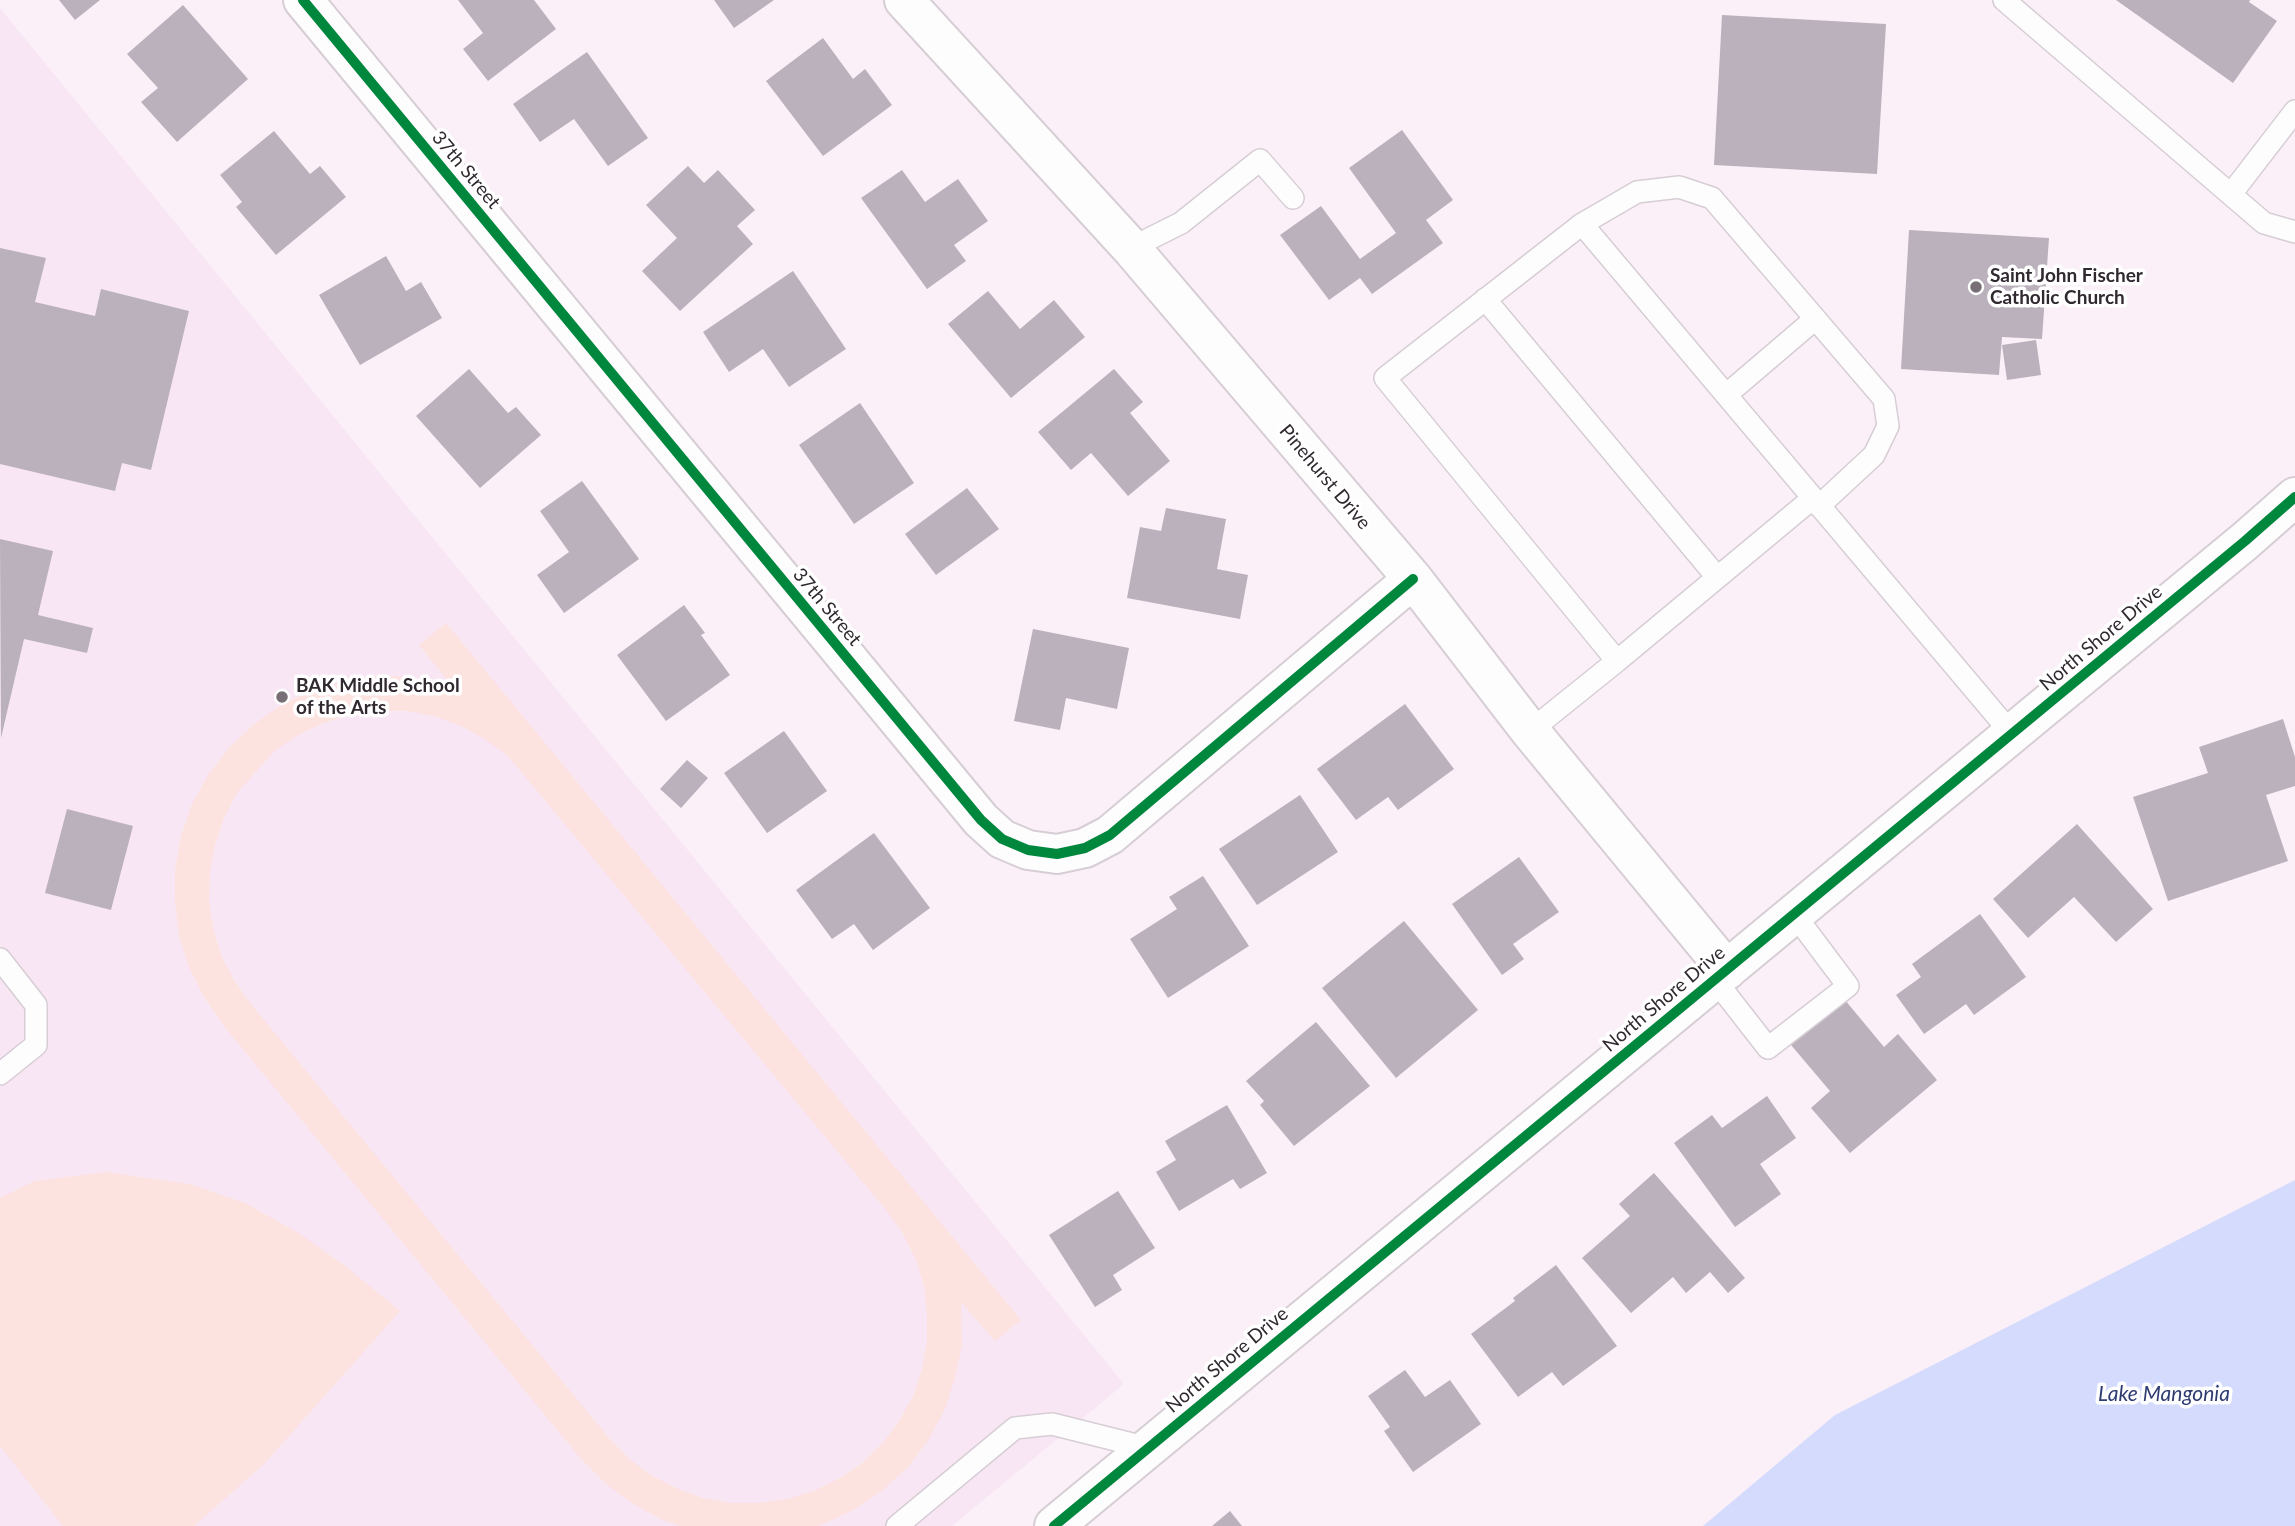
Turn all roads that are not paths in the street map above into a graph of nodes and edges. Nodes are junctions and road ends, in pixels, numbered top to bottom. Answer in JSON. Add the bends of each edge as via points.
{"nodes":[{"id":1,"x":303,"y":0,"type":"edge"},
{"id":2,"x":904,"y":0,"type":"edge"},
{"id":3,"x":2004,"y":0,"type":"edge"},
{"id":4,"x":2295,"y":111,"type":"edge"},
{"id":5,"x":2231,"y":194,"type":"junction"},
{"id":6,"x":1293,"y":198,"type":"dead end"},
{"id":7,"x":1582,"y":224,"type":"junction"},
{"id":8,"x":2295,"y":232,"type":"edge"},
{"id":9,"x":1130,"y":248,"type":"junction"},
{"id":10,"x":1485,"y":299,"type":"junction"},
{"id":11,"x":1815,"y":319,"type":"junction"},
{"id":12,"x":1726,"y":395,"type":"junction"},
{"id":13,"x":2295,"y":497,"type":"edge"},
{"id":14,"x":1816,"y":502,"type":"junction"},
{"id":15,"x":1717,"y":577,"type":"junction"},
{"id":16,"x":1413,"y":579,"type":"junction"},
{"id":17,"x":1617,"y":661,"type":"junction"},
{"id":18,"x":1530,"y":731,"type":"junction"},
{"id":19,"x":2012,"y":734,"type":"junction"},
{"id":20,"x":1794,"y":914,"type":"junction"},
{"id":21,"x":0,"y":958,"type":"edge"},
{"id":22,"x":1721,"y":975,"type":"junction"},
{"id":23,"x":0,"y":1074,"type":"edge"},
{"id":24,"x":1149,"y":1448,"type":"junction"},
{"id":25,"x":897,"y":1526,"type":"edge"},
{"id":26,"x":1054,"y":1526,"type":"edge"}],
"edges":[{"from":1,"to":16,"type":"street","name":"37th Street","via":[[981,820],[1002,839],[1028,850],[1057,854],[1085,848],[1110,835]]},
{"from":2,"to":9,"type":"street","name":"Pinehurst Drive"},
{"from":3,"to":5,"type":"lane"},
{"from":4,"to":5,"type":"lane"},
{"from":5,"to":8,"type":"lane","via":[[2264,223]]},
{"from":6,"to":9,"type":"lane","via":[[1260,160],[1181,223]]},
{"from":7,"to":10,"type":"lane"},
{"from":7,"to":11,"type":"lane","via":[[1637,191],[1679,187],[1712,198]]},
{"from":7,"to":12,"type":"lane"},
{"from":9,"to":16,"type":"street","name":"Pinehurst Drive"},
{"from":10,"to":15,"type":"lane"},
{"from":10,"to":17,"type":"lane","via":[[1385,378]]},
{"from":11,"to":12,"type":"lane"},
{"from":11,"to":14,"type":"lane","via":[[1884,399],[1888,426],[1874,454]]},
{"from":12,"to":14,"type":"lane"},
{"from":13,"to":19,"type":"street","name":"North Shore Drive"},
{"from":14,"to":15,"type":"lane"},
{"from":14,"to":19,"type":"lane"},
{"from":15,"to":17,"type":"lane"},
{"from":16,"to":18,"type":"street","name":"Pinehurst Drive"},
{"from":17,"to":18,"type":"lane"},
{"from":18,"to":22,"type":"street","name":"Pinehurst Drive"},
{"from":19,"to":20,"type":"street","name":"North Shore Drive"},
{"from":20,"to":22,"type":"street","name":"North Shore Drive"},
{"from":20,"to":22,"type":"lane","via":[[1848,986],[1768,1048]]},
{"from":21,"to":23,"type":"lane","via":[[36,1005],[36,1045]]},
{"from":22,"to":24,"type":"street","name":"North Shore Drive"},
{"from":24,"to":25,"type":"lane","via":[[1052,1424],[1015,1428]]},
{"from":24,"to":26,"type":"street","name":"North Shore Drive"}]}
